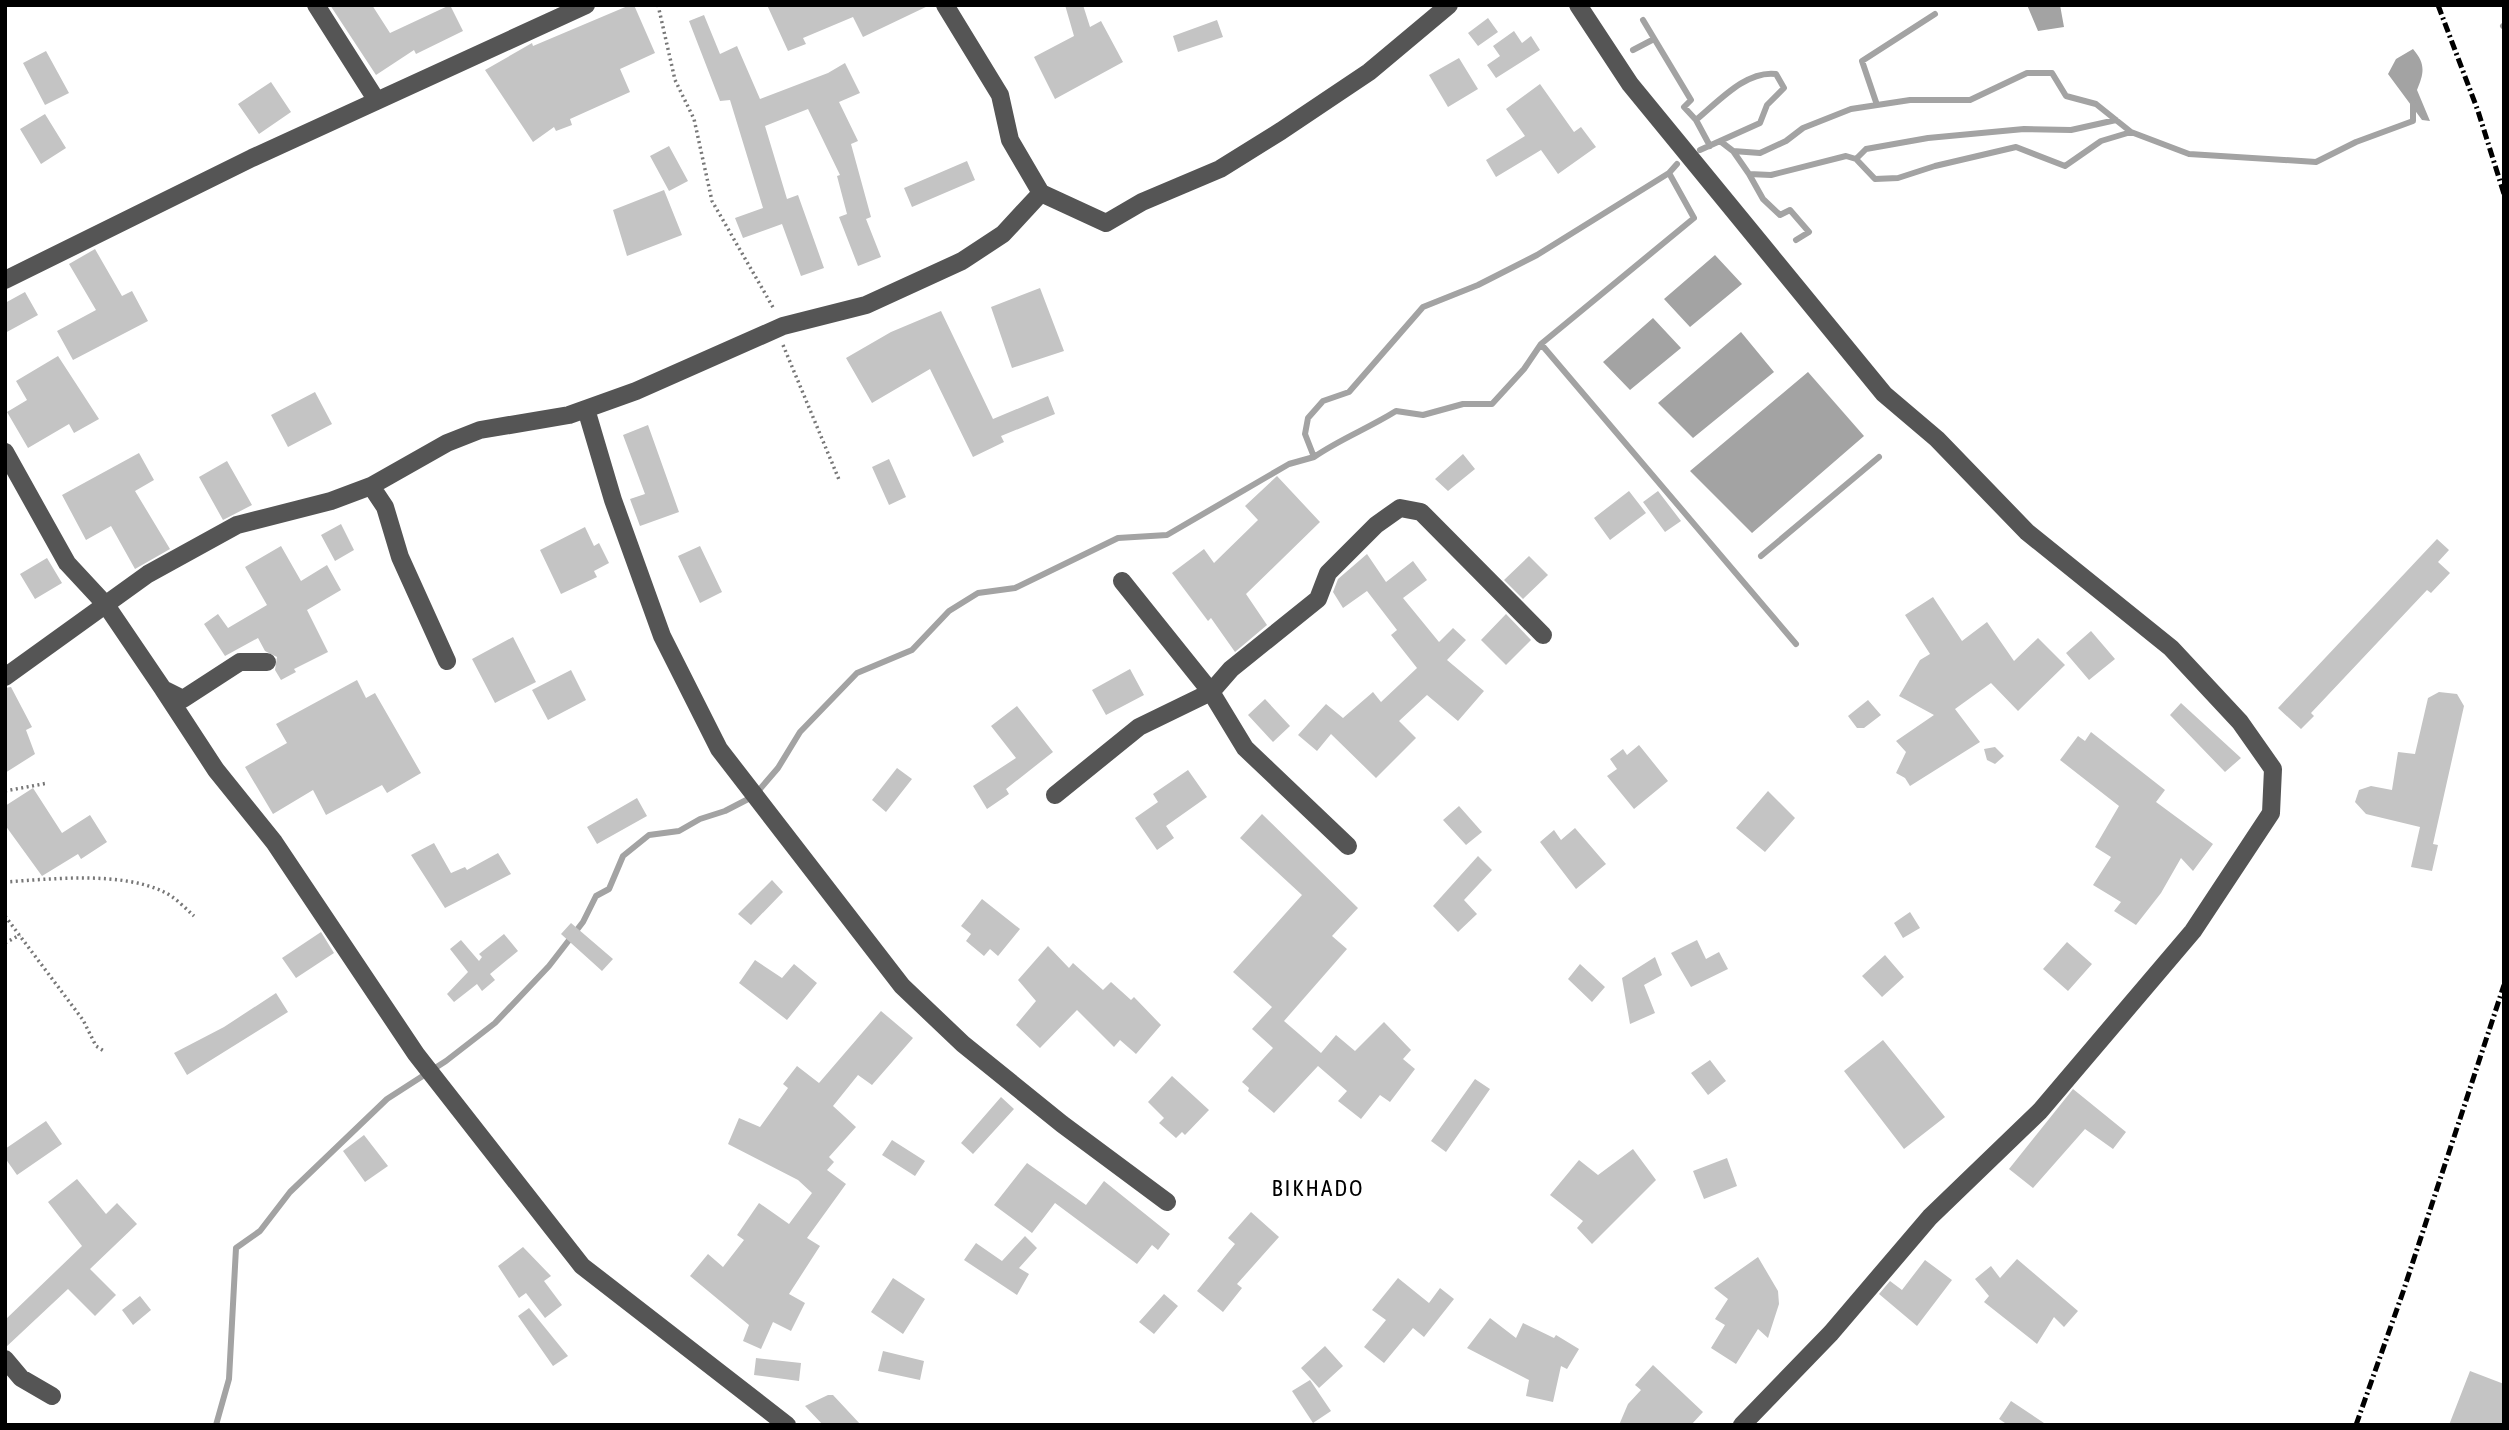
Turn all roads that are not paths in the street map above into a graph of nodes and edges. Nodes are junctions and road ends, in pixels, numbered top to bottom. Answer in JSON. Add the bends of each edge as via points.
{"nodes":[{"id":1,"x":316,"y":5,"type":"edge"},
{"id":2,"x":586,"y":5,"type":"edge"},
{"id":3,"x":945,"y":5,"type":"edge"},
{"id":4,"x":1449,"y":5,"type":"edge"},
{"id":5,"x":1578,"y":5,"type":"edge"},
{"id":6,"x":377,"y":101,"type":"junction"},
{"id":7,"x":1041,"y":193,"type":"junction"},
{"id":8,"x":5,"y":280,"type":"edge"},
{"id":9,"x":586,"y":409,"type":"junction"},
{"id":10,"x":5,"y":452,"type":"edge"},
{"id":11,"x":371,"y":486,"type":"junction"},
{"id":12,"x":1122,"y":581,"type":"dead end"},
{"id":13,"x":106,"y":604,"type":"junction"},
{"id":14,"x":1543,"y":635,"type":"dead end"},
{"id":15,"x":447,"y":661,"type":"dead end"},
{"id":16,"x":267,"y":662,"type":"dead end"},
{"id":17,"x":5,"y":677,"type":"edge"},
{"id":18,"x":163,"y":689,"type":"junction"},
{"id":19,"x":1211,"y":692,"type":"junction"},
{"id":20,"x":1055,"y":795,"type":"dead end"},
{"id":21,"x":1348,"y":846,"type":"dead end"},
{"id":22,"x":1167,"y":1202,"type":"dead end"},
{"id":23,"x":5,"y":1359,"type":"edge"},
{"id":24,"x":52,"y":1396,"type":"dead end"},
{"id":25,"x":787,"y":1425,"type":"edge"},
{"id":26,"x":1742,"y":1425,"type":"edge"}],
"edges":[{"from":1,"to":6,"type":"street"},
{"from":2,"to":6,"type":"street"},
{"from":3,"to":7,"type":"street","via":[[1000,95],[1010,140]]},
{"from":4,"to":7,"type":"street","via":[[1369,72],[1281,131],[1220,169],[1105,223]]},
{"from":5,"to":26,"type":"street","via":[[1630,84],[1884,394],[1937,439],[2026,532],[2171,648],[2240,722],[2273,769],[2271,813],[2193,931],[2040,1111],[1930,1217],[1831,1333]]},
{"from":6,"to":8,"type":"street"},
{"from":7,"to":9,"type":"street","via":[[1003,234],[962,261],[866,304],[783,326]]},
{"from":9,"to":11,"type":"street","via":[[480,430],[447,443]]},
{"from":9,"to":22,"type":"street","via":[[662,636],[719,749],[902,986],[963,1044]]},
{"from":10,"to":13,"type":"street","via":[[67,563]]},
{"from":11,"to":13,"type":"street","via":[[237,525]]},
{"from":11,"to":15,"type":"street","via":[[385,507],[400,557]]},
{"from":12,"to":19,"type":"street"},
{"from":13,"to":17,"type":"street"},
{"from":13,"to":18,"type":"street"},
{"from":14,"to":19,"type":"street","via":[[1421,512],[1400,508],[1328,573],[1318,599],[1231,669]]},
{"from":16,"to":18,"type":"street","via":[[240,663],[183,699]]},
{"from":18,"to":25,"type":"street","via":[[216,770],[289,864],[420,1061],[582,1266]]},
{"from":19,"to":20,"type":"street","via":[[1139,727]]},
{"from":19,"to":21,"type":"street","via":[[1245,748]]},
{"from":23,"to":24,"type":"street","via":[[21,1378]]}]}
